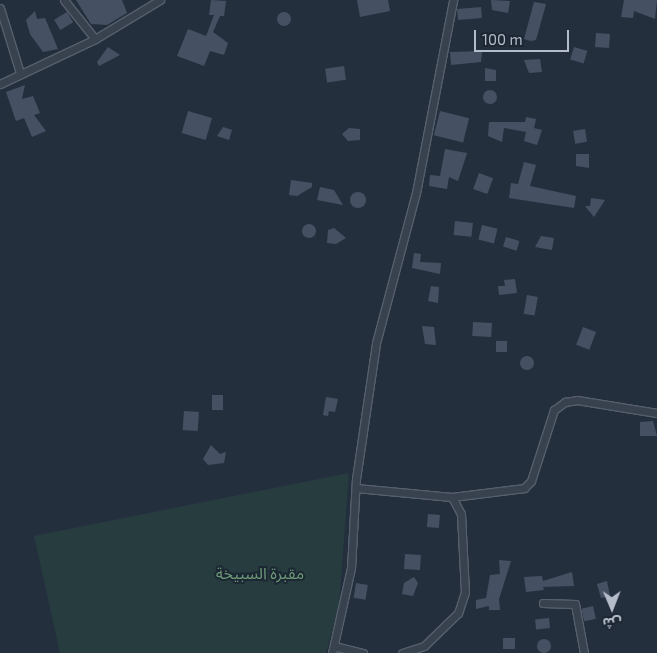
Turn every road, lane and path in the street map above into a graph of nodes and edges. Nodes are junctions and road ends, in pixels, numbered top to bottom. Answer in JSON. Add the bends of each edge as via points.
{"nodes":[{"id":1,"x":64,"y":0,"type":"edge"},
{"id":2,"x":453,"y":0,"type":"edge"},
{"id":3,"x":156,"y":1,"type":"edge"},
{"id":4,"x":0,"y":8,"type":"edge"},
{"id":5,"x":1,"y":18,"type":"edge"},
{"id":6,"x":96,"y":39,"type":"junction"},
{"id":7,"x":20,"y":73,"type":"junction"},
{"id":8,"x":0,"y":84,"type":"edge"},
{"id":9,"x":657,"y":413,"type":"edge"},
{"id":10,"x":356,"y":488,"type":"junction"},
{"id":11,"x":452,"y":497,"type":"junction"},
{"id":12,"x":543,"y":603,"type":"dead end"},
{"id":13,"x":333,"y":649,"type":"edge"},
{"id":14,"x":413,"y":652,"type":"edge"},
{"id":15,"x":362,"y":653,"type":"edge"},
{"id":16,"x":402,"y":653,"type":"edge"},
{"id":17,"x":584,"y":653,"type":"edge"}],
"edges":[{"from":1,"to":6,"type":"street"},
{"from":2,"to":10,"type":"street","via":[[416,192],[380,321]]},
{"from":3,"to":6,"type":"street"},
{"from":4,"to":5,"type":"street"},
{"from":5,"to":7,"type":"street"},
{"from":6,"to":7,"type":"street"},
{"from":7,"to":8,"type":"street"},
{"from":9,"to":11,"type":"street","via":[[577,400],[565,402],[554,410],[531,481],[524,488]]},
{"from":10,"to":11,"type":"street"},
{"from":10,"to":13,"type":"street","via":[[351,568]]},
{"from":11,"to":14,"type":"street","via":[[461,514],[465,592],[458,612],[440,634]]},
{"from":12,"to":17,"type":"street","via":[[575,604]]},
{"from":13,"to":15,"type":"street"},
{"from":14,"to":16,"type":"street"}]}
